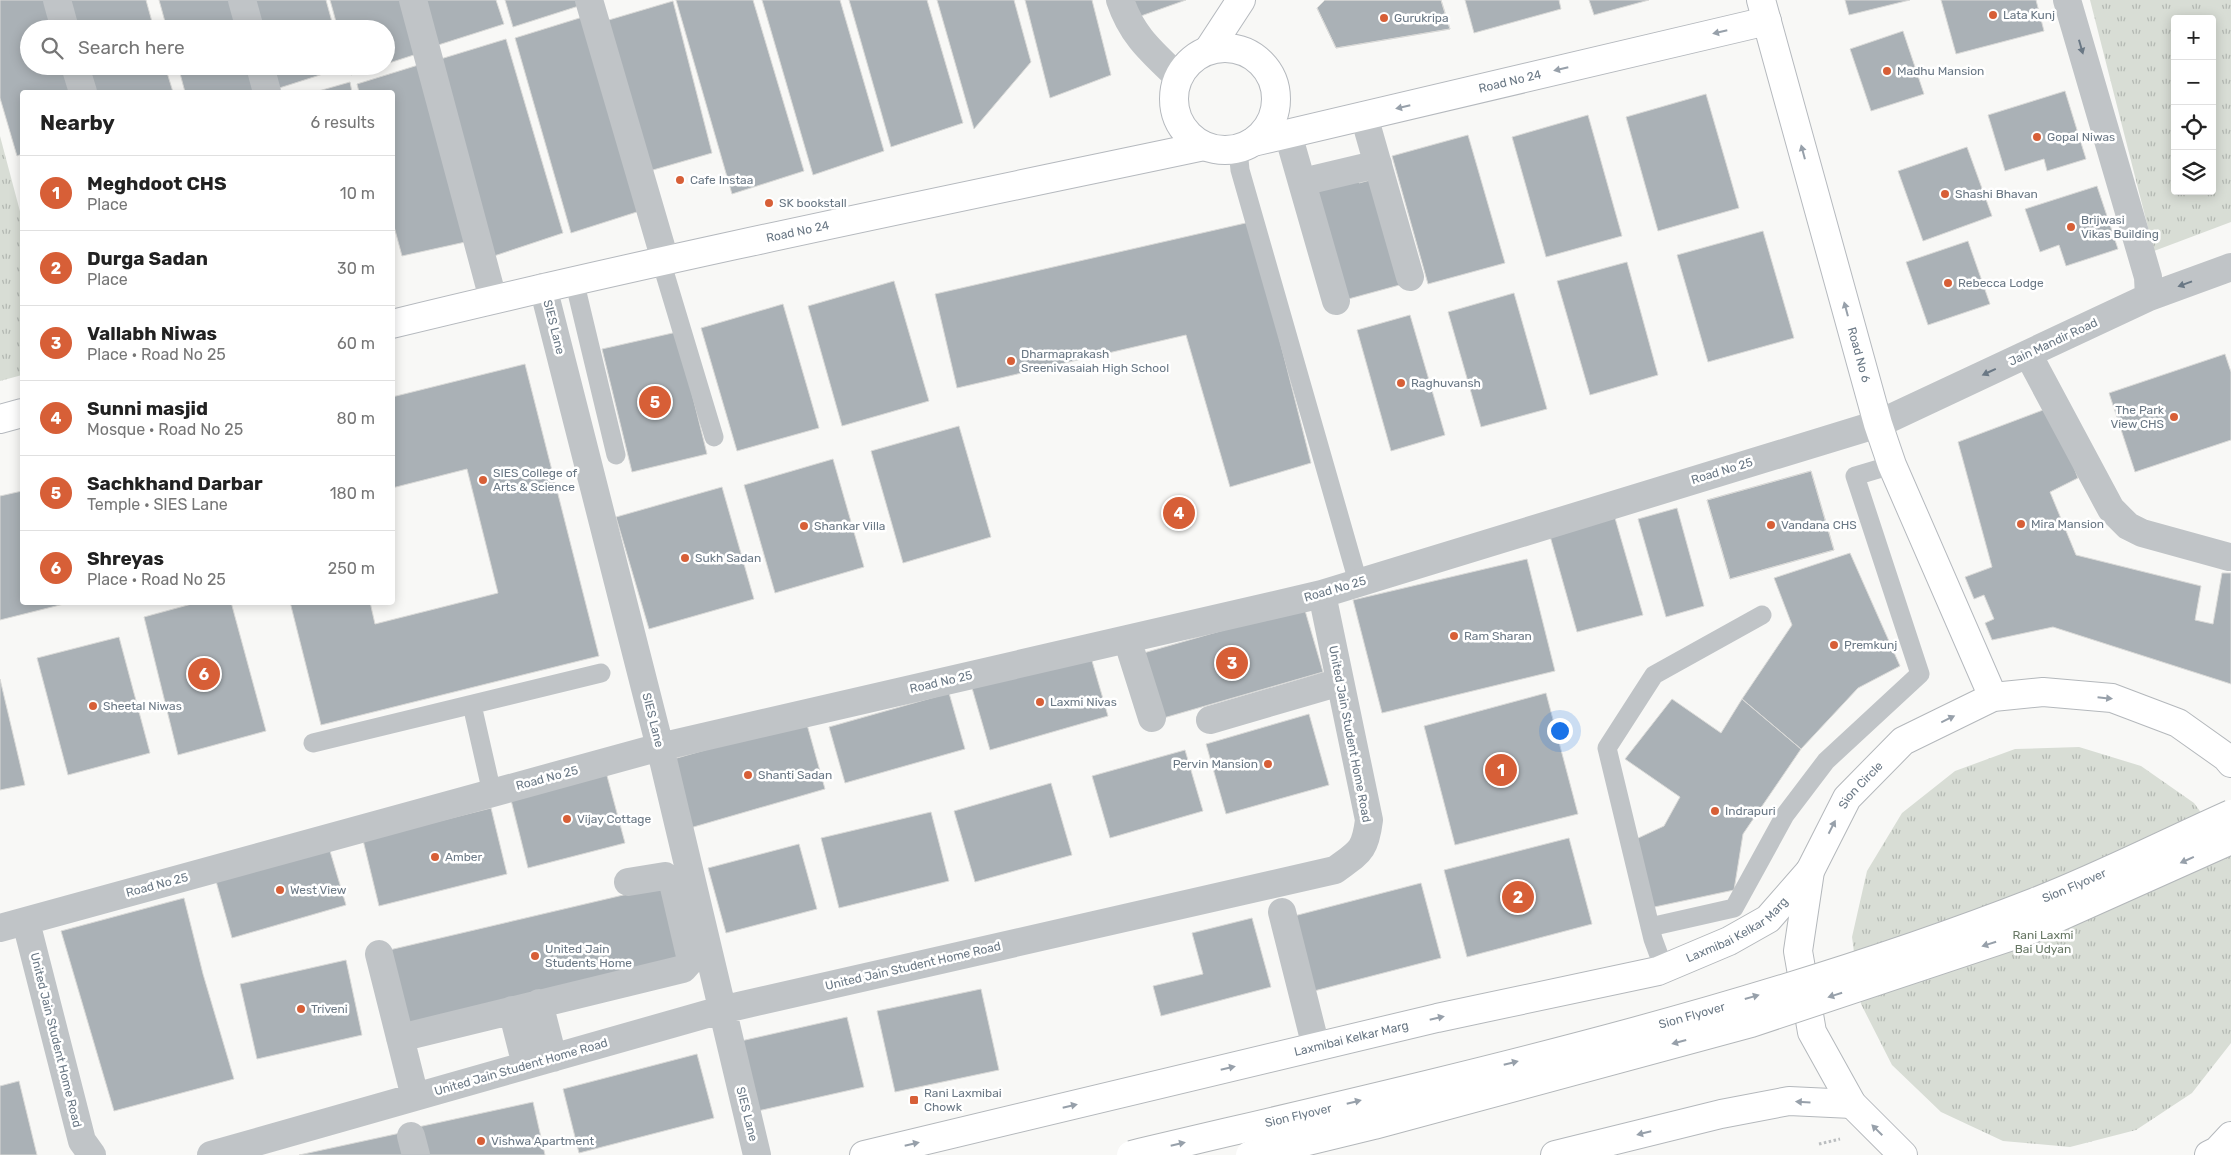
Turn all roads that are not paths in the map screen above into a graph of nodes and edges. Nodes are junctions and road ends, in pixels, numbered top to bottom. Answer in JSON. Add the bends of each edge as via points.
{"nodes":[{"id":1,"x":57,"y":0,"type":"edge"},
{"id":2,"x":242,"y":0,"type":"edge"},
{"id":3,"x":413,"y":0,"type":"edge"},
{"id":4,"x":589,"y":0,"type":"edge"},
{"id":5,"x":1120,"y":0,"type":"edge"},
{"id":6,"x":1241,"y":0,"type":"edge"},
{"id":7,"x":2067,"y":0,"type":"edge"},
{"id":8,"x":1764,"y":10,"type":"edge"},
{"id":9,"x":63,"y":20,"type":"edge"},
{"id":10,"x":248,"y":20,"type":"edge"},
{"id":11,"x":1210,"y":49,"type":"junction"},
{"id":12,"x":78,"y":75,"type":"edge"},
{"id":13,"x":262,"y":75,"type":"edge"},
{"id":14,"x":1178,"y":78,"type":"junction"},
{"id":15,"x":82,"y":90,"type":"edge"},
{"id":16,"x":266,"y":90,"type":"edge"},
{"id":17,"x":1364,"y":116,"type":"junction"},
{"id":18,"x":1288,"y":134,"type":"junction"},
{"id":19,"x":1204,"y":146,"type":"junction"},
{"id":20,"x":1246,"y":146,"type":"junction"},
{"id":21,"x":1378,"y":164,"type":"junction"},
{"id":22,"x":1302,"y":182,"type":"junction"},
{"id":23,"x":663,"y":260,"type":"junction"},
{"id":24,"x":2231,"y":266,"type":"edge"},
{"id":25,"x":1410,"y":277,"type":"dead end"},
{"id":26,"x":574,"y":280,"type":"junction"},
{"id":27,"x":543,"y":286,"type":"junction"},
{"id":28,"x":2149,"y":297,"type":"junction"},
{"id":29,"x":493,"y":299,"type":"junction"},
{"id":30,"x":1336,"y":301,"type":"dead end"},
{"id":31,"x":395,"y":323,"type":"edge"},
{"id":32,"x":2028,"y":354,"type":"junction"},
{"id":33,"x":20,"y":414,"type":"edge"},
{"id":34,"x":0,"y":419,"type":"edge"},
{"id":35,"x":1878,"y":424,"type":"junction"},
{"id":36,"x":714,"y":437,"type":"dead end"},
{"id":37,"x":616,"y":455,"type":"dead end"},
{"id":38,"x":1892,"y":465,"type":"junction"},
{"id":39,"x":2229,"y":557,"type":"dead end"},
{"id":40,"x":1358,"y":582,"type":"junction"},
{"id":41,"x":1322,"y":594,"type":"junction"},
{"id":42,"x":1762,"y":615,"type":"dead end"},
{"id":43,"x":1127,"y":639,"type":"junction"},
{"id":44,"x":601,"y":673,"type":"dead end"},
{"id":45,"x":1340,"y":682,"type":"junction"},
{"id":46,"x":1992,"y":697,"type":"junction"},
{"id":47,"x":472,"y":705,"type":"junction"},
{"id":48,"x":1152,"y":718,"type":"dead end"},
{"id":49,"x":1210,"y":720,"type":"dead end"},
{"id":50,"x":313,"y":743,"type":"dead end"},
{"id":51,"x":660,"y":747,"type":"junction"},
{"id":52,"x":2229,"y":759,"type":"edge"},
{"id":53,"x":492,"y":793,"type":"junction"},
{"id":54,"x":2231,"y":814,"type":"edge"},
{"id":55,"x":2231,"y":840,"type":"edge"},
{"id":56,"x":1810,"y":871,"type":"junction"},
{"id":57,"x":628,"y":882,"type":"dead end"},
{"id":58,"x":1282,"y":912,"type":"dead end"},
{"id":59,"x":26,"y":922,"type":"junction"},
{"id":60,"x":1650,"y":927,"type":"junction"},
{"id":61,"x":0,"y":928,"type":"edge"},
{"id":62,"x":379,"y":954,"type":"dead end"},
{"id":63,"x":1664,"y":969,"type":"junction"},
{"id":64,"x":539,"y":1003,"type":"junction"},
{"id":65,"x":512,"y":1010,"type":"junction"},
{"id":66,"x":721,"y":1010,"type":"junction"},
{"id":67,"x":400,"y":1038,"type":"junction"},
{"id":68,"x":1316,"y":1047,"type":"junction"},
{"id":69,"x":553,"y":1058,"type":"junction"},
{"id":70,"x":526,"y":1065,"type":"junction"},
{"id":71,"x":415,"y":1097,"type":"junction"},
{"id":72,"x":1852,"y":1104,"type":"junction"},
{"id":73,"x":2231,"y":1136,"type":"edge"},
{"id":74,"x":92,"y":1155,"type":"edge"},
{"id":75,"x":210,"y":1155,"type":"edge"},
{"id":76,"x":757,"y":1155,"type":"edge"},
{"id":77,"x":864,"y":1155,"type":"edge"},
{"id":78,"x":1131,"y":1155,"type":"edge"},
{"id":79,"x":1250,"y":1155,"type":"edge"},
{"id":80,"x":1554,"y":1155,"type":"edge"},
{"id":81,"x":1903,"y":1155,"type":"edge"},
{"id":82,"x":2210,"y":1155,"type":"edge"}],
"edges":[{"from":1,"to":9,"type":"street"},
{"from":2,"to":10,"type":"street"},
{"from":3,"to":29,"type":"street"},
{"from":4,"to":23,"type":"street"},
{"from":5,"to":14,"type":"street","via":[[1126,19],[1142,42]]},
{"from":6,"to":11,"type":"main road"},
{"from":7,"to":28,"type":"street","one_way":true,"via":[[2148,278]]},
{"from":8,"to":17,"type":"main road","name":"Road No 24","one_way":true},
{"from":35,"to":8,"type":"main road","name":"Road No 6","one_way":true},
{"from":11,"to":14,"type":"main road","via":[[1193,58]]},
{"from":11,"to":20,"type":"main road","via":[[1227,47],[1242,50],[1257,59],[1275,85],[1273,117],[1265,132]]},
{"from":12,"to":15,"type":"street"},
{"from":13,"to":16,"type":"street"},
{"from":14,"to":19,"type":"main road","via":[[1173,105],[1178,122],[1190,137]]},
{"from":17,"to":18,"type":"main road","name":"Road No 24"},
{"from":17,"to":21,"type":"street"},
{"from":18,"to":20,"type":"main road","name":"Road No 24"},
{"from":18,"to":22,"type":"street"},
{"from":19,"to":20,"type":"main road","via":[[1222,150]]},
{"from":19,"to":23,"type":"main road","name":"Road No 24"},
{"from":20,"to":40,"type":"lane","via":[[1240,170]]},
{"from":21,"to":22,"type":"street"},
{"from":21,"to":25,"type":"street"},
{"from":22,"to":30,"type":"street"},
{"from":23,"to":26,"type":"main road","name":"Road No 24"},
{"from":23,"to":36,"type":"lane"},
{"from":24,"to":28,"type":"street","name":"Jain Mandir Road","one_way":true},
{"from":26,"to":27,"type":"main road","name":"Road No 24"},
{"from":26,"to":37,"type":"lane"},
{"from":27,"to":29,"type":"main road","name":"Road No 24"},
{"from":27,"to":51,"type":"street","name":"SIES Lane"},
{"from":28,"to":32,"type":"street","name":"Jain Mandir Road"},
{"from":29,"to":31,"type":"main road","name":"Road No 24"},
{"from":32,"to":35,"type":"street","name":"Jain Mandir Road","one_way":true},
{"from":32,"to":39,"type":"street","via":[[2111,509],[2128,526],[2142,532]]},
{"from":33,"to":34,"type":"main road"},
{"from":35,"to":38,"type":"main road","name":"Road No 6"},
{"from":35,"to":40,"type":"street","name":"Road No 25"},
{"from":38,"to":46,"type":"main road","name":"Road No 6"},
{"from":38,"to":60,"type":"lane","via":[[1855,476],[1920,674],[1826,760],[1785,815],[1734,908]]},
{"from":40,"to":41,"type":"street","name":"Road No 25"},
{"from":41,"to":43,"type":"street","name":"Road No 25"},
{"from":41,"to":45,"type":"street","name":"United Jain Student Home Road"},
{"from":42,"to":60,"type":"lane","via":[[1654,676],[1607,748]]},
{"from":43,"to":48,"type":"street"},
{"from":43,"to":51,"type":"street","name":"Road No 25"},
{"from":44,"to":47,"type":"lane"},
{"from":45,"to":49,"type":"street"},
{"from":45,"to":66,"type":"street","name":"United Jain Student Home Road","via":[[1369,820],[1366,843],[1355,856],[1335,870]]},
{"from":46,"to":52,"type":"main road","name":"Sion Circle","one_way":true,"via":[[2043,692],[2112,698],[2178,723]]},
{"from":56,"to":46,"type":"main road","name":"Sion Circle","one_way":true,"via":[[1847,798],[1903,741]]},
{"from":47,"to":50,"type":"lane"},
{"from":47,"to":53,"type":"lane"},
{"from":51,"to":53,"type":"street","name":"Road No 25"},
{"from":51,"to":66,"type":"street","name":"SIES Lane"},
{"from":53,"to":59,"type":"street","name":"Road No 25"},
{"from":78,"to":54,"type":"main road","name":"Sion Flyover","one_way":true,"bridge":true,"via":[[1646,1029],[1835,973],[2036,902]]},
{"from":55,"to":79,"type":"main road","name":"Sion Flyover","one_way":true,"bridge":true,"via":[[2030,930],[1751,1022],[1374,1125]]},
{"from":56,"to":63,"type":"main road","name":"Laxmibai Kelkar Marg","via":[[1768,919],[1729,941]]},
{"from":56,"to":72,"type":"main road","name":"Sion Circle","via":[[1798,951],[1812,1032]]},
{"from":57,"to":64,"type":"street","via":[[665,876],[673,884],[691,960],[688,965],[683,969]]},
{"from":58,"to":68,"type":"street"},
{"from":59,"to":61,"type":"street","name":"Road No 25"},
{"from":59,"to":74,"type":"street","name":"United Jain Student Home Road","via":[[82,1141]]},
{"from":60,"to":63,"type":"lane"},
{"from":62,"to":67,"type":"street"},
{"from":68,"to":63,"type":"main road","name":"Laxmibai Kelkar Marg","one_way":true},
{"from":64,"to":65,"type":"street"},
{"from":64,"to":69,"type":"street"},
{"from":65,"to":67,"type":"street"},
{"from":65,"to":70,"type":"street"},
{"from":66,"to":69,"type":"street","name":"United Jain Student Home Road"},
{"from":66,"to":76,"type":"street","name":"SIES Lane"},
{"from":67,"to":71,"type":"street"},
{"from":77,"to":68,"type":"main road","name":"Laxmibai Kelkar Marg","one_way":true},
{"from":69,"to":70,"type":"street","name":"United Jain Student Home Road"},
{"from":70,"to":71,"type":"street","name":"United Jain Student Home Road"},
{"from":71,"to":75,"type":"street","name":"United Jain Student Home Road"},
{"from":72,"to":80,"type":"main road","one_way":true,"via":[[1789,1101],[1721,1114]]},
{"from":81,"to":72,"type":"main road","name":"Sion Circle","one_way":true},
{"from":73,"to":82,"type":"main road"}]}
